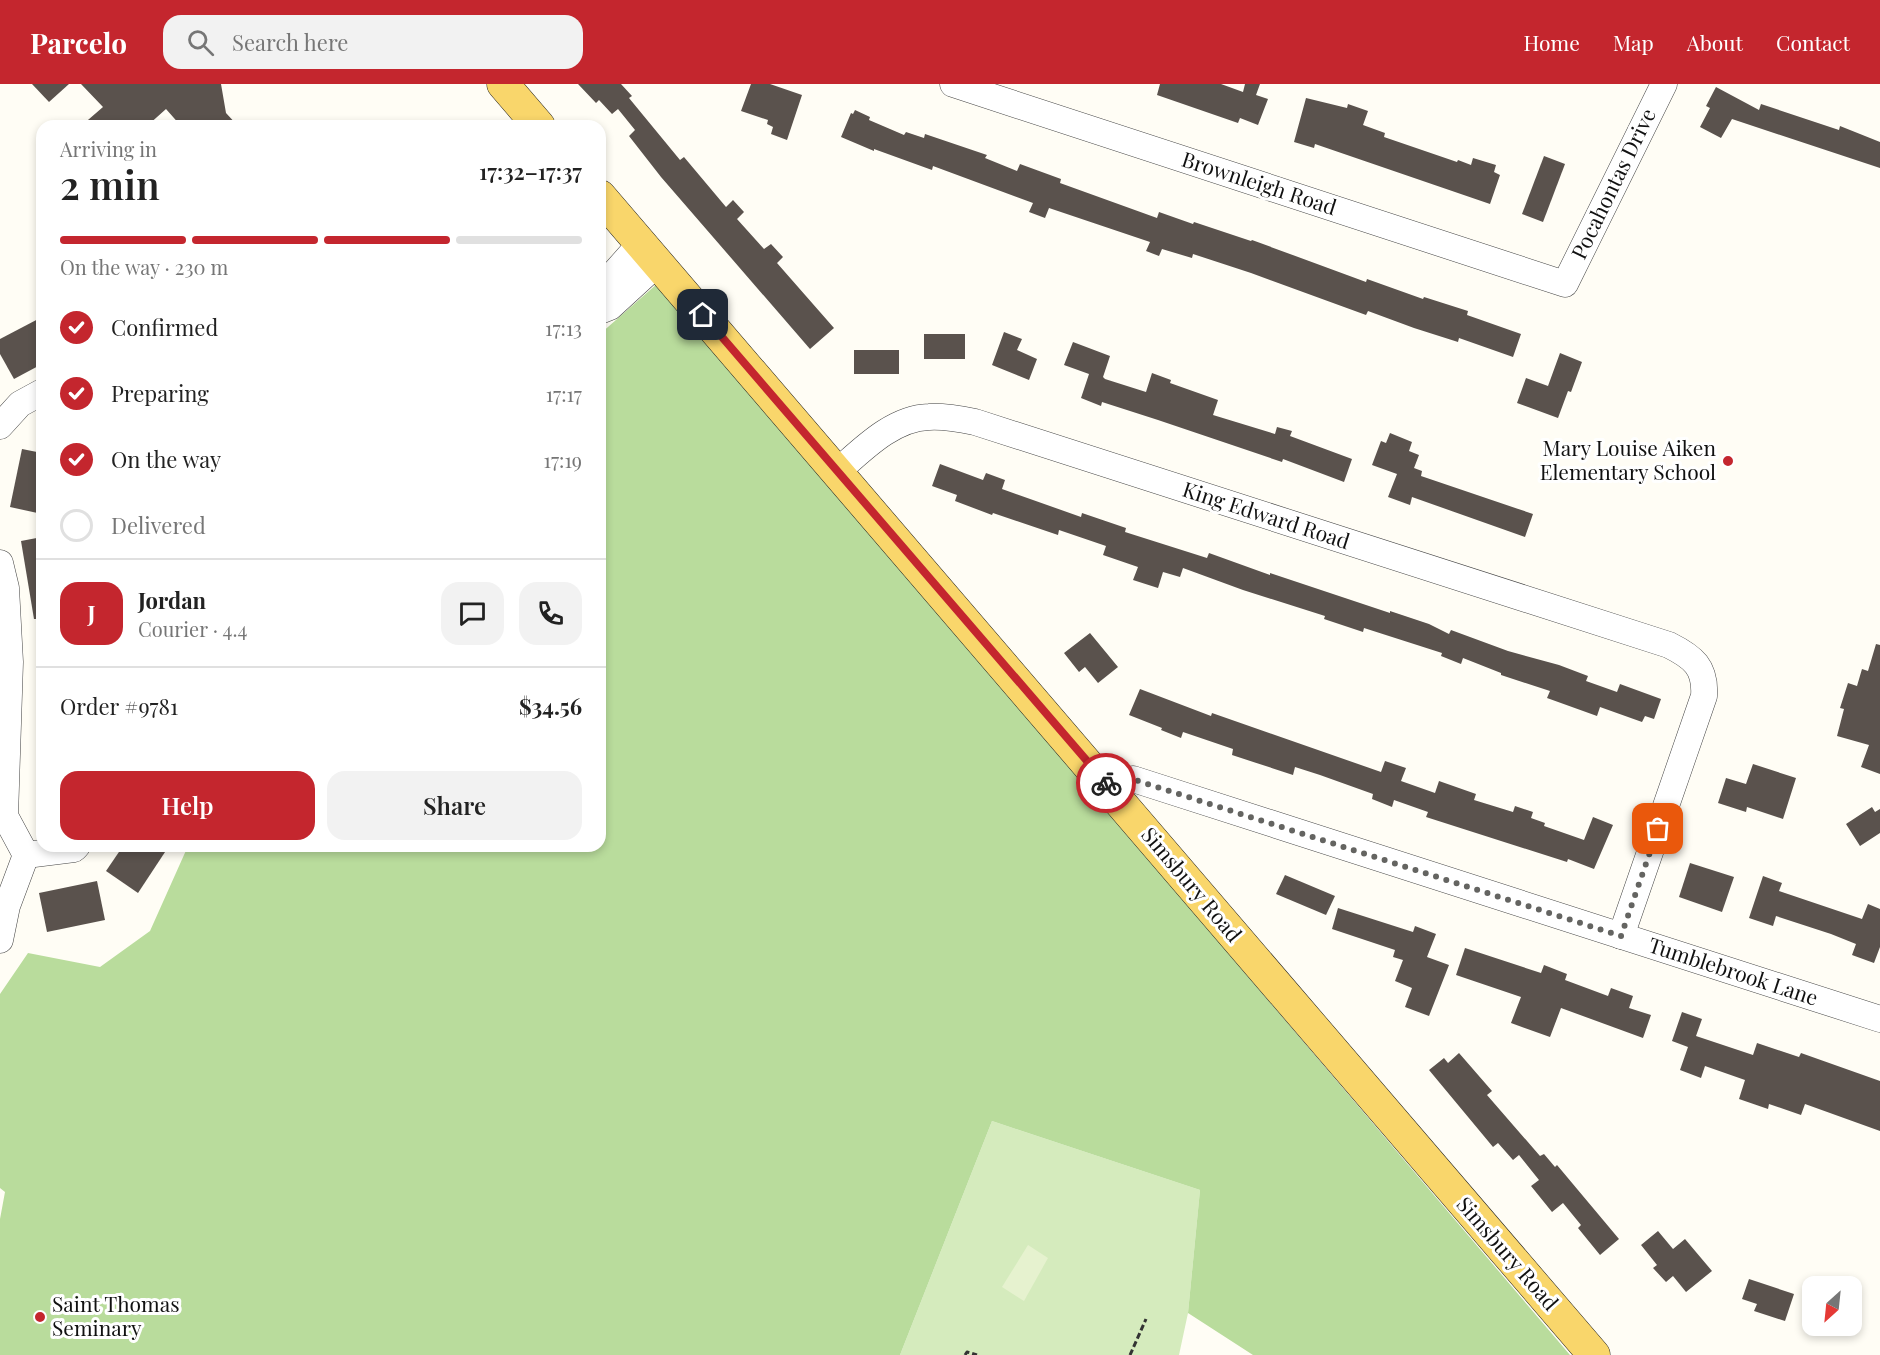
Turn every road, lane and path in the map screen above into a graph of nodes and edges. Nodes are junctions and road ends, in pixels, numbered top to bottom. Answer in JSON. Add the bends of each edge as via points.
{"nodes":[{"id":1,"x":502,"y":84,"type":"edge"},
{"id":2,"x":953,"y":84,"type":"edge"},
{"id":3,"x":1664,"y":84,"type":"edge"},
{"id":4,"x":534,"y":120,"type":"edge"},
{"id":5,"x":606,"y":203,"type":"edge"},
{"id":6,"x":649,"y":253,"type":"junction"},
{"id":7,"x":1565,"y":284,"type":"joint"},
{"id":8,"x":606,"y":285,"type":"edge"},
{"id":9,"x":606,"y":309,"type":"edge"},
{"id":10,"x":36,"y":395,"type":"edge"},
{"id":11,"x":0,"y":426,"type":"edge"},
{"id":12,"x":838,"y":471,"type":"junction"},
{"id":13,"x":0,"y":563,"type":"edge"},
{"id":14,"x":1105,"y":783,"type":"junction"},
{"id":15,"x":50,"y":852,"type":"edge"},
{"id":16,"x":26,"y":855,"type":"junction"},
{"id":17,"x":1621,"y":936,"type":"junction"},
{"id":18,"x":0,"y":940,"type":"edge"},
{"id":19,"x":1880,"y":1019,"type":"edge"},
{"id":20,"x":1146,"y":1319,"type":"dead end"},
{"id":21,"x":965,"y":1355,"type":"edge"},
{"id":22,"x":977,"y":1355,"type":"edge"},
{"id":23,"x":1130,"y":1355,"type":"edge"},
{"id":24,"x":1594,"y":1355,"type":"edge"}],
"edges":[{"from":1,"to":4,"type":"main road"},
{"from":2,"to":7,"type":"street","name":"Brownleigh Road"},
{"from":3,"to":7,"type":"street","name":"Pocahontas Drive"},
{"from":5,"to":6,"type":"main road","name":"Simsbury Road"},
{"from":6,"to":8,"type":"street"},
{"from":6,"to":9,"type":"street"},
{"from":6,"to":12,"type":"main road","name":"Simsbury Road"},
{"from":10,"to":11,"type":"street","via":[[21,404]]},
{"from":12,"to":14,"type":"main road","name":"Simsbury Road"},
{"from":12,"to":17,"type":"street","name":"King Edward Road","via":[[884,433],[904,423],[926,417],[975,422],[1669,645],[1691,658],[1705,686],[1704,696]]},
{"from":13,"to":16,"type":"street","via":[[6,588],[10,662],[5,816]]},
{"from":14,"to":17,"type":"street","name":"Tumblebrook Lane","via":[[1132,779]]},
{"from":14,"to":24,"type":"main road","name":"Simsbury Road"},
{"from":15,"to":16,"type":"street"},
{"from":16,"to":18,"type":"street","via":[[7,906]]},
{"from":17,"to":19,"type":"street","name":"Tumblebrook Lane"},
{"from":20,"to":23,"type":"path"},
{"from":21,"to":22,"type":"path"}]}
